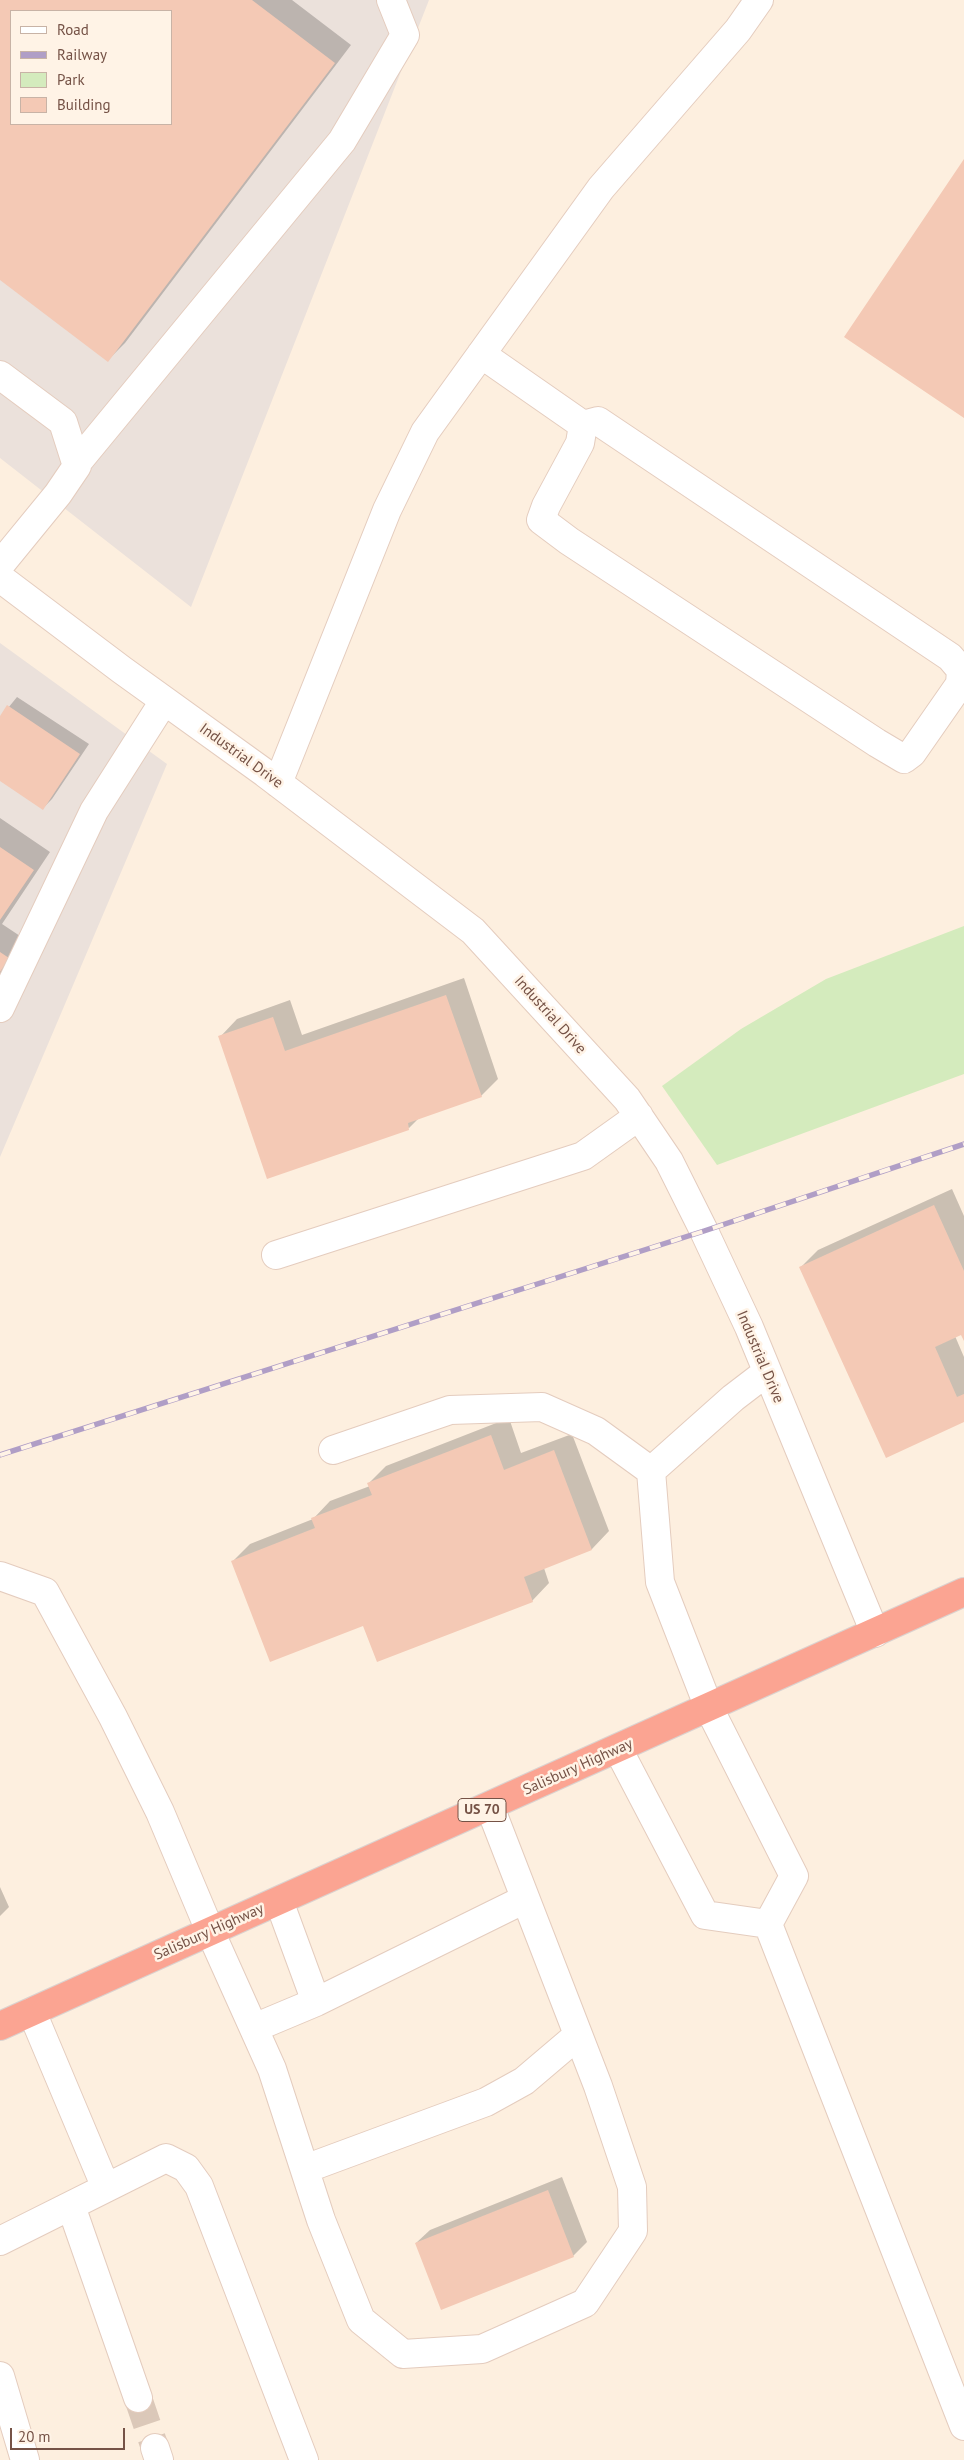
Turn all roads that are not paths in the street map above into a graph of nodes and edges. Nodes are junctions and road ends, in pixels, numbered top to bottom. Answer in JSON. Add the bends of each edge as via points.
{"nodes":[{"id":1,"x":391,"y":0,"type":"edge"},
{"id":2,"x":759,"y":0,"type":"edge"},
{"id":3,"x":481,"y":354,"type":"junction"},
{"id":4,"x":0,"y":374,"type":"edge"},
{"id":5,"x":583,"y":425,"type":"junction"},
{"id":6,"x":76,"y":464,"type":"junction"},
{"id":7,"x":0,"y":565,"type":"edge"},
{"id":8,"x":0,"y":578,"type":"edge"},
{"id":9,"x":164,"y":700,"type":"junction"},
{"id":10,"x":278,"y":782,"type":"junction"},
{"id":11,"x":0,"y":1008,"type":"edge"},
{"id":12,"x":639,"y":1116,"type":"junction"},
{"id":13,"x":276,"y":1255,"type":"dead end"},
{"id":14,"x":767,"y":1372,"type":"junction"},
{"id":15,"x":333,"y":1450,"type":"dead end"},
{"id":16,"x":651,"y":1471,"type":"junction"},
{"id":17,"x":0,"y":1576,"type":"edge"},
{"id":18,"x":964,"y":1592,"type":"edge"},
{"id":19,"x":875,"y":1633,"type":"junction"},
{"id":20,"x":709,"y":1708,"type":"junction"},
{"id":21,"x":618,"y":1749,"type":"junction"},
{"id":22,"x":490,"y":1807,"type":"junction"},
{"id":23,"x":525,"y":1898,"type":"junction"},
{"id":24,"x":279,"y":1901,"type":"junction"},
{"id":25,"x":768,"y":1924,"type":"junction"},
{"id":26,"x":210,"y":1931,"type":"junction"},
{"id":27,"x":316,"y":2002,"type":"junction"},
{"id":28,"x":32,"y":2012,"type":"junction"},
{"id":29,"x":0,"y":2026,"type":"edge"},
{"id":30,"x":254,"y":2028,"type":"junction"},
{"id":31,"x":577,"y":2036,"type":"junction"},
{"id":32,"x":304,"y":2169,"type":"junction"},
{"id":33,"x":106,"y":2188,"type":"junction"},
{"id":34,"x":71,"y":2206,"type":"junction"},
{"id":35,"x":0,"y":2241,"type":"edge"},
{"id":36,"x":0,"y":2376,"type":"edge"},
{"id":37,"x":138,"y":2398,"type":"tunnel mouth"},
{"id":38,"x":964,"y":2426,"type":"edge"},
{"id":39,"x":25,"y":2460,"type":"edge"},
{"id":40,"x":304,"y":2460,"type":"edge"}],
"edges":[{"from":1,"to":6,"type":"street","via":[[405,35],[342,141]]},
{"from":2,"to":3,"type":"street","via":[[738,30],[601,188]]},
{"from":3,"to":5,"type":"street"},
{"from":3,"to":10,"type":"street","via":[[425,432],[387,510]]},
{"from":4,"to":6,"type":"street","via":[[64,422]]},
{"from":5,"to":5,"type":"street","via":[[580,443],[541,520],[877,743],[904,759],[912,753],[960,684],[961,670],[950,657],[598,421]]},
{"from":6,"to":7,"type":"street","via":[[58,494]]},
{"from":8,"to":9,"type":"street","name":"Industrial Drive"},
{"from":9,"to":10,"type":"street","name":"Industrial Drive"},
{"from":9,"to":11,"type":"street","via":[[94,811]]},
{"from":10,"to":12,"type":"street","name":"Industrial Drive","via":[[473,931]]},
{"from":12,"to":13,"type":"street","via":[[583,1156]]},
{"from":12,"to":14,"type":"street","name":"Industrial Drive","via":[[669,1161],[695,1213]]},
{"from":14,"to":16,"type":"street","via":[[732,1398]]},
{"from":14,"to":19,"type":"street","name":"Industrial Drive"},
{"from":15,"to":16,"type":"street","via":[[450,1410],[542,1407],[596,1431]]},
{"from":16,"to":20,"type":"street","via":[[660,1582]]},
{"from":17,"to":26,"type":"street","via":[[45,1592],[160,1812]]},
{"from":18,"to":19,"type":"highway","name":"Salisbury Highway","number":"US 70"},
{"from":19,"to":20,"type":"highway","name":"Salisbury Highway","number":"US 70"},
{"from":20,"to":21,"type":"highway","name":"Salisbury Highway","number":"US 70"},
{"from":20,"to":25,"type":"street","via":[[794,1876]]},
{"from":21,"to":22,"type":"highway","name":"Salisbury Highway","number":"US 70"},
{"from":21,"to":25,"type":"street","via":[[705,1915]]},
{"from":22,"to":23,"type":"street"},
{"from":22,"to":24,"type":"highway","name":"Salisbury Highway","number":"US 70"},
{"from":23,"to":27,"type":"street"},
{"from":23,"to":31,"type":"street"},
{"from":24,"to":26,"type":"highway","name":"Salisbury Highway","number":"US 70"},
{"from":24,"to":27,"type":"street"},
{"from":25,"to":38,"type":"street"},
{"from":26,"to":28,"type":"highway","name":"Salisbury Highway","number":"US 70"},
{"from":26,"to":30,"type":"street"},
{"from":27,"to":30,"type":"street"},
{"from":28,"to":29,"type":"highway","name":"Salisbury Highway","number":"US 70"},
{"from":28,"to":33,"type":"street"},
{"from":30,"to":32,"type":"street","via":[[272,2069]]},
{"from":31,"to":32,"type":"street","via":[[524,2080],[486,2102]]},
{"from":31,"to":32,"type":"street","via":[[598,2086],[632,2187],[633,2231],[586,2303],[482,2350],[403,2354],[361,2320]]},
{"from":33,"to":34,"type":"street"},
{"from":33,"to":40,"type":"street","via":[[166,2158],[186,2168],[198,2186]]},
{"from":34,"to":35,"type":"street"},
{"from":34,"to":37,"type":"street"},
{"from":36,"to":39,"type":"street"}]}
